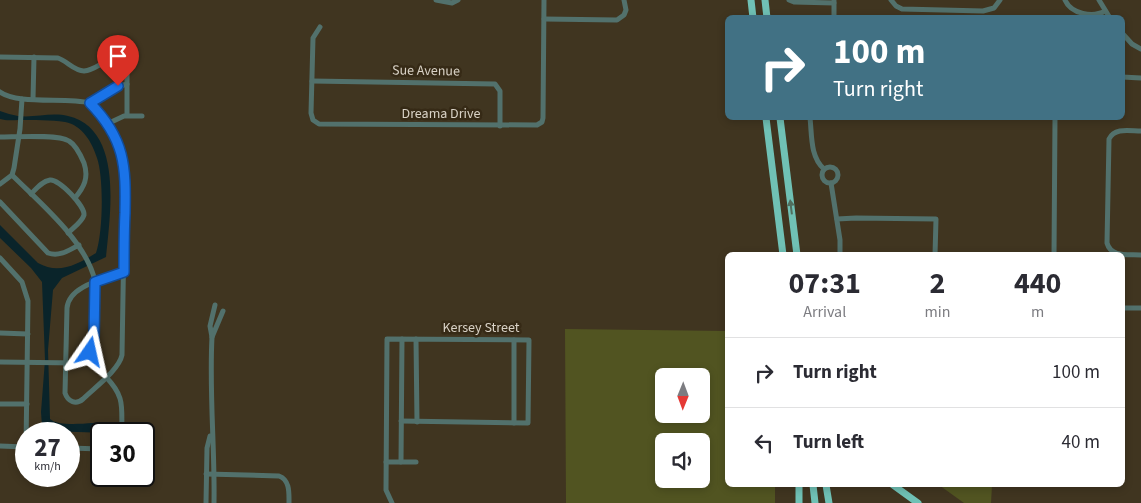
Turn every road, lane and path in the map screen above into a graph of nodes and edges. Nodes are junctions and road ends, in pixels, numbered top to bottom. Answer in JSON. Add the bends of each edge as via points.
{"nodes":[{"id":1,"x":436,"y":0,"type":"edge"},
{"id":2,"x":458,"y":0,"type":"edge"},
{"id":3,"x":544,"y":0,"type":"edge"},
{"id":4,"x":624,"y":0,"type":"edge"},
{"id":5,"x":751,"y":0,"type":"edge"},
{"id":6,"x":765,"y":0,"type":"edge"},
{"id":7,"x":789,"y":0,"type":"edge"},
{"id":8,"x":891,"y":0,"type":"edge"},
{"id":9,"x":1000,"y":0,"type":"edge"},
{"id":10,"x":1065,"y":0,"type":"edge"},
{"id":11,"x":1099,"y":0,"type":"edge"},
{"id":12,"x":834,"y":1,"type":"edge"},
{"id":13,"x":1105,"y":11,"type":"junction"},
{"id":14,"x":753,"y":15,"type":"edge"},
{"id":15,"x":767,"y":15,"type":"edge"},
{"id":16,"x":834,"y":15,"type":"edge"},
{"id":17,"x":1090,"y":15,"type":"edge"},
{"id":18,"x":1095,"y":15,"type":"edge"},
{"id":19,"x":1108,"y":15,"type":"edge"},
{"id":20,"x":544,"y":19,"type":"junction"},
{"id":21,"x":320,"y":27,"type":"dead end"},
{"id":22,"x":1125,"y":36,"type":"edge"},
{"id":23,"x":1141,"y":49,"type":"edge"},
{"id":24,"x":0,"y":57,"type":"edge"},
{"id":25,"x":34,"y":57,"type":"junction"},
{"id":26,"x":1125,"y":77,"type":"edge"},
{"id":27,"x":1141,"y":78,"type":"edge"},
{"id":28,"x":312,"y":81,"type":"junction"},
{"id":29,"x":127,"y":84,"type":"junction"},
{"id":30,"x":0,"y":92,"type":"edge"},
{"id":31,"x":22,"y":99,"type":"junction"},
{"id":32,"x":33,"y":99,"type":"junction"},
{"id":33,"x":90,"y":103,"type":"junction"},
{"id":34,"x":127,"y":115,"type":"junction"},
{"id":35,"x":142,"y":116,"type":"dead end"},
{"id":36,"x":766,"y":120,"type":"edge"},
{"id":37,"x":780,"y":120,"type":"edge"},
{"id":38,"x":810,"y":120,"type":"edge"},
{"id":39,"x":1055,"y":120,"type":"edge"},
{"id":40,"x":108,"y":124,"type":"junction"},
{"id":41,"x":500,"y":126,"type":"junction"},
{"id":42,"x":1141,"y":131,"type":"edge"},
{"id":43,"x":0,"y":137,"type":"edge"},
{"id":44,"x":19,"y":137,"type":"junction"},
{"id":45,"x":824,"y":169,"type":"junction"},
{"id":46,"x":12,"y":175,"type":"junction"},
{"id":47,"x":831,"y":183,"type":"junction"},
{"id":48,"x":0,"y":184,"type":"edge"},
{"id":49,"x":31,"y":194,"type":"junction"},
{"id":50,"x":75,"y":198,"type":"junction"},
{"id":51,"x":0,"y":202,"type":"edge"},
{"id":52,"x":837,"y":219,"type":"junction"},
{"id":53,"x":68,"y":233,"type":"junction"},
{"id":54,"x":79,"y":245,"type":"junction"},
{"id":55,"x":783,"y":252,"type":"edge"},
{"id":56,"x":797,"y":252,"type":"edge"},
{"id":57,"x":840,"y":252,"type":"edge"},
{"id":58,"x":935,"y":252,"type":"edge"},
{"id":59,"x":1054,"y":252,"type":"edge"},
{"id":60,"x":1114,"y":252,"type":"edge"},
{"id":61,"x":1125,"y":254,"type":"edge"},
{"id":62,"x":1141,"y":255,"type":"edge"},
{"id":63,"x":0,"y":258,"type":"edge"},
{"id":64,"x":124,"y":272,"type":"junction"},
{"id":65,"x":95,"y":282,"type":"junction"},
{"id":66,"x":215,"y":305,"type":"dead end"},
{"id":67,"x":1125,"y":308,"type":"edge"},
{"id":68,"x":1141,"y":308,"type":"edge"},
{"id":69,"x":223,"y":310,"type":"dead end"},
{"id":70,"x":0,"y":333,"type":"edge"},
{"id":71,"x":28,"y":334,"type":"junction"},
{"id":72,"x":212,"y":338,"type":"junction"},
{"id":73,"x":402,"y":339,"type":"junction"},
{"id":74,"x":416,"y":339,"type":"junction"},
{"id":75,"x":514,"y":340,"type":"junction"},
{"id":76,"x":0,"y":362,"type":"edge"},
{"id":77,"x":27,"y":362,"type":"junction"},
{"id":78,"x":66,"y":363,"type":"junction"},
{"id":79,"x":106,"y":377,"type":"junction"},
{"id":80,"x":0,"y":404,"type":"edge"},
{"id":81,"x":27,"y":404,"type":"junction"},
{"id":82,"x":401,"y":421,"type":"junction"},
{"id":83,"x":27,"y":422,"type":"edge"},
{"id":84,"x":121,"y":422,"type":"edge"},
{"id":85,"x":417,"y":422,"type":"junction"},
{"id":86,"x":514,"y":423,"type":"junction"},
{"id":87,"x":211,"y":433,"type":"junction"},
{"id":88,"x":0,"y":446,"type":"edge"},
{"id":89,"x":15,"y":447,"type":"edge"},
{"id":90,"x":386,"y":462,"type":"junction"},
{"id":91,"x":401,"y":462,"type":"junction"},
{"id":92,"x":416,"y":462,"type":"dead end"},
{"id":93,"x":206,"y":474,"type":"junction"},
{"id":94,"x":214,"y":474,"type":"junction"},
{"id":95,"x":799,"y":487,"type":"edge"},
{"id":96,"x":812,"y":487,"type":"edge"},
{"id":97,"x":826,"y":487,"type":"edge"},
{"id":98,"x":896,"y":487,"type":"edge"},
{"id":99,"x":289,"y":502,"type":"edge"},
{"id":100,"x":206,"y":503,"type":"edge"},
{"id":101,"x":214,"y":503,"type":"edge"},
{"id":102,"x":295,"y":503,"type":"edge"},
{"id":103,"x":392,"y":503,"type":"edge"},
{"id":104,"x":799,"y":503,"type":"edge"},
{"id":105,"x":815,"y":503,"type":"edge"},
{"id":106,"x":829,"y":503,"type":"edge"},
{"id":107,"x":918,"y":503,"type":"edge"}],
"edges":[{"from":1,"to":2,"type":"street","via":[[452,3]]},
{"from":3,"to":20,"type":"street","name":"Dreama Drive"},
{"from":4,"to":20,"type":"street","via":[[624,16],[617,20]]},
{"from":5,"to":14,"type":"highway"},
{"from":6,"to":15,"type":"highway"},
{"from":7,"to":12,"type":"street"},
{"from":8,"to":9,"type":"street","via":[[902,9],[983,11],[994,8]]},
{"from":10,"to":17,"type":"street","via":[[1069,6]]},
{"from":11,"to":13,"type":"street"},
{"from":12,"to":16,"type":"street"},
{"from":13,"to":18,"type":"street"},
{"from":13,"to":19,"type":"street"},
{"from":20,"to":41,"type":"street","name":"Dreama Drive","via":[[542,122],[537,126]]},
{"from":21,"to":28,"type":"street","name":"Dreama Drive","via":[[313,38]]},
{"from":22,"to":23,"type":"street"},
{"from":24,"to":25,"type":"street"},
{"from":25,"to":29,"type":"street","via":[[61,59],[84,71],[111,58],[120,58],[127,64]]},
{"from":25,"to":32,"type":"street"},
{"from":26,"to":27,"type":"street"},
{"from":28,"to":41,"type":"street","name":"Sue Avenue","via":[[495,84],[500,91]]},
{"from":28,"to":41,"type":"street","name":"Dreama Drive","via":[[312,117],[319,124]]},
{"from":29,"to":33,"type":"street"},
{"from":29,"to":34,"type":"street"},
{"from":30,"to":31,"type":"street","via":[[10,98]]},
{"from":31,"to":32,"type":"street"},
{"from":31,"to":44,"type":"street"},
{"from":32,"to":33,"type":"street"},
{"from":33,"to":40,"type":"street"},
{"from":34,"to":35,"type":"street"},
{"from":34,"to":40,"type":"street"},
{"from":36,"to":55,"type":"highway"},
{"from":56,"to":37,"type":"highway","one_way":true},
{"from":38,"to":45,"type":"street","via":[[814,157]]},
{"from":39,"to":59,"type":"street"},
{"from":40,"to":64,"type":"street","via":[[120,149],[125,172]]},
{"from":42,"to":60,"type":"street","via":[[1117,131],[1109,139],[1107,243]]},
{"from":43,"to":44,"type":"street"},
{"from":44,"to":46,"type":"street"},
{"from":44,"to":50,"type":"street","via":[[61,138],[73,144],[86,174],[84,187]]},
{"from":45,"to":47,"type":"street","via":[[822,179]]},
{"from":45,"to":47,"type":"street","via":[[836,170],[837,178]]},
{"from":46,"to":48,"type":"street"},
{"from":46,"to":49,"type":"street"},
{"from":47,"to":52,"type":"street"},
{"from":49,"to":50,"type":"street","via":[[52,180]]},
{"from":49,"to":53,"type":"street"},
{"from":50,"to":53,"type":"street","via":[[83,208],[84,216]]},
{"from":51,"to":54,"type":"street","via":[[48,253],[61,254]]},
{"from":52,"to":57,"type":"street"},
{"from":52,"to":58,"type":"street","via":[[936,219]]},
{"from":53,"to":54,"type":"street"},
{"from":54,"to":65,"type":"street"},
{"from":61,"to":62,"type":"street"},
{"from":63,"to":71,"type":"street","via":[[25,287]]},
{"from":64,"to":65,"type":"street"},
{"from":64,"to":79,"type":"street","via":[[122,355],[120,363]]},
{"from":65,"to":78,"type":"street","via":[[76,290],[68,301]]},
{"from":65,"to":78,"type":"street","via":[[94,344],[84,359]]},
{"from":66,"to":72,"type":"street","via":[[210,326]]},
{"from":67,"to":68,"type":"street"},
{"from":69,"to":72,"type":"street"},
{"from":70,"to":71,"type":"street"},
{"from":71,"to":77,"type":"street"},
{"from":72,"to":87,"type":"street"},
{"from":73,"to":74,"type":"street","name":"Kersey Street"},
{"from":73,"to":82,"type":"street"},
{"from":73,"to":90,"type":"street","via":[[387,339]]},
{"from":74,"to":75,"type":"street","name":"Kersey Street"},
{"from":74,"to":85,"type":"street"},
{"from":75,"to":86,"type":"street"},
{"from":75,"to":86,"type":"street","name":"Kersey Street","via":[[529,340],[529,359],[528,423]]},
{"from":76,"to":77,"type":"street"},
{"from":77,"to":78,"type":"street"},
{"from":77,"to":81,"type":"street"},
{"from":78,"to":79,"type":"street","via":[[66,395],[73,402],[80,402]]},
{"from":79,"to":84,"type":"street","via":[[120,396]]},
{"from":80,"to":81,"type":"street"},
{"from":81,"to":83,"type":"street"},
{"from":82,"to":85,"type":"street"},
{"from":82,"to":91,"type":"street"},
{"from":85,"to":86,"type":"street"},
{"from":87,"to":93,"type":"street"},
{"from":87,"to":94,"type":"street"},
{"from":88,"to":89,"type":"street"},
{"from":90,"to":91,"type":"street"},
{"from":90,"to":103,"type":"street","via":[[386,490]]},
{"from":91,"to":92,"type":"street"},
{"from":93,"to":94,"type":"street"},
{"from":93,"to":100,"type":"street"},
{"from":94,"to":99,"type":"street","via":[[279,476],[288,487]]},
{"from":94,"to":101,"type":"street"},
{"from":95,"to":104,"type":"highway"},
{"from":96,"to":105,"type":"highway"},
{"from":97,"to":106,"type":"highway"},
{"from":98,"to":107,"type":"highway"},
{"from":99,"to":102,"type":"street"}]}
